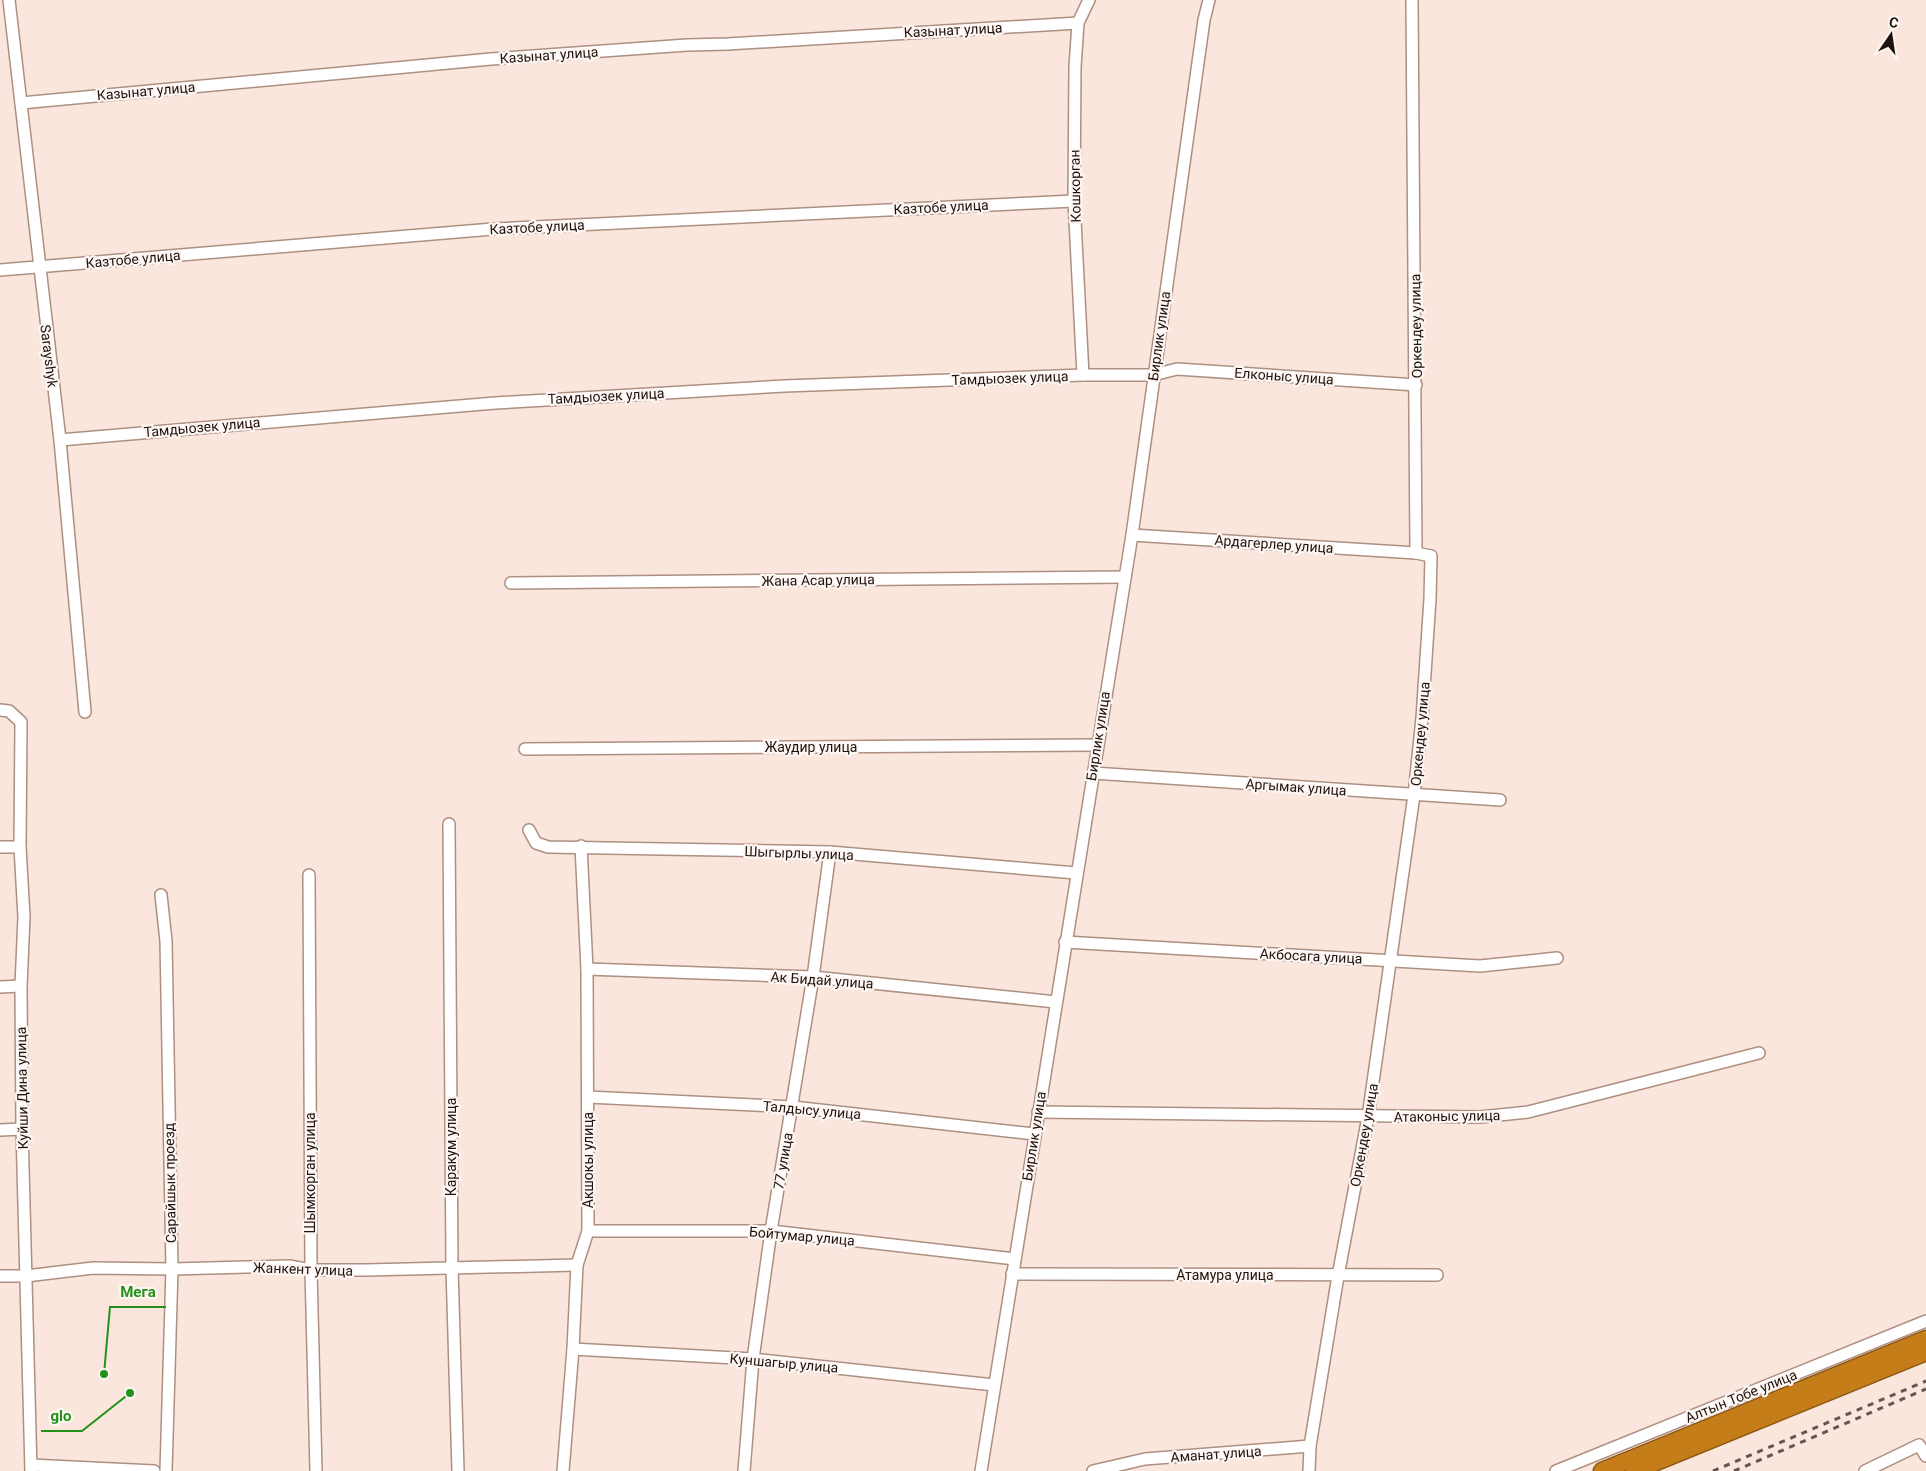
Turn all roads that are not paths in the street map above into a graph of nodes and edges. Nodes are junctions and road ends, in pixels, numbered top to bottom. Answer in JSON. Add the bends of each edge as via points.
{"nodes":[{"id":1,"x":9,"y":0,"type":"edge"},
{"id":2,"x":1089,"y":0,"type":"edge"},
{"id":3,"x":1209,"y":0,"type":"edge"},
{"id":4,"x":1412,"y":0,"type":"edge"},
{"id":5,"x":1078,"y":23,"type":"junction"},
{"id":6,"x":21,"y":103,"type":"junction"},
{"id":7,"x":1074,"y":201,"type":"junction"},
{"id":8,"x":38,"y":267,"type":"junction"},
{"id":9,"x":0,"y":270,"type":"edge"},
{"id":10,"x":1083,"y":375,"type":"junction"},
{"id":11,"x":1153,"y":375,"type":"junction"},
{"id":12,"x":1416,"y":385,"type":"junction"},
{"id":13,"x":60,"y":440,"type":"junction"},
{"id":14,"x":1132,"y":535,"type":"junction"},
{"id":15,"x":1416,"y":553,"type":"junction"},
{"id":16,"x":1125,"y":577,"type":"junction"},
{"id":17,"x":511,"y":583,"type":"dead end"},
{"id":18,"x":4,"y":710,"type":"edge"},
{"id":19,"x":85,"y":712,"type":"dead end"},
{"id":20,"x":1096,"y":745,"type":"junction"},
{"id":21,"x":525,"y":749,"type":"dead end"},
{"id":22,"x":1092,"y":774,"type":"junction"},
{"id":23,"x":1414,"y":795,"type":"junction"},
{"id":24,"x":1500,"y":800,"type":"dead end"},
{"id":25,"x":449,"y":824,"type":"dead end"},
{"id":26,"x":530,"y":830,"type":"dead end"},
{"id":27,"x":581,"y":846,"type":"junction"},
{"id":28,"x":0,"y":847,"type":"edge"},
{"id":29,"x":20,"y":847,"type":"junction"},
{"id":30,"x":830,"y":852,"type":"junction"},
{"id":31,"x":1076,"y":873,"type":"junction"},
{"id":32,"x":308,"y":875,"type":"dead end"},
{"id":33,"x":161,"y":895,"type":"dead end"},
{"id":34,"x":1065,"y":942,"type":"junction"},
{"id":35,"x":1557,"y":958,"type":"dead end"},
{"id":36,"x":1391,"y":961,"type":"junction"},
{"id":37,"x":587,"y":969,"type":"junction"},
{"id":38,"x":813,"y":977,"type":"junction"},
{"id":39,"x":21,"y":986,"type":"junction"},
{"id":40,"x":0,"y":987,"type":"edge"},
{"id":41,"x":1056,"y":1002,"type":"junction"},
{"id":42,"x":1759,"y":1053,"type":"dead end"},
{"id":43,"x":588,"y":1097,"type":"junction"},
{"id":44,"x":792,"y":1107,"type":"junction"},
{"id":45,"x":1038,"y":1112,"type":"junction"},
{"id":46,"x":1368,"y":1117,"type":"junction"},
{"id":47,"x":22,"y":1129,"type":"junction"},
{"id":48,"x":0,"y":1130,"type":"edge"},
{"id":49,"x":1034,"y":1134,"type":"junction"},
{"id":50,"x":588,"y":1231,"type":"junction"},
{"id":51,"x":771,"y":1231,"type":"junction"},
{"id":52,"x":1014,"y":1259,"type":"junction"},
{"id":53,"x":577,"y":1266,"type":"junction"},
{"id":54,"x":452,"y":1268,"type":"junction"},
{"id":55,"x":172,"y":1269,"type":"junction"},
{"id":56,"x":311,"y":1270,"type":"junction"},
{"id":57,"x":1012,"y":1274,"type":"junction"},
{"id":58,"x":1437,"y":1275,"type":"dead end"},
{"id":59,"x":0,"y":1276,"type":"edge"},
{"id":60,"x":26,"y":1276,"type":"junction"},
{"id":61,"x":1338,"y":1276,"type":"junction"},
{"id":62,"x":1926,"y":1321,"type":"edge"},
{"id":63,"x":1926,"y":1339,"type":"edge"},
{"id":64,"x":573,"y":1349,"type":"junction"},
{"id":65,"x":1926,"y":1352,"type":"edge"},
{"id":66,"x":753,"y":1359,"type":"junction"},
{"id":67,"x":994,"y":1385,"type":"junction"},
{"id":68,"x":1923,"y":1444,"type":"edge"},
{"id":69,"x":1310,"y":1446,"type":"junction"},
{"id":70,"x":1926,"y":1456,"type":"edge"},
{"id":71,"x":31,"y":1468,"type":"edge"},
{"id":72,"x":154,"y":1471,"type":"edge"},
{"id":73,"x":166,"y":1471,"type":"edge"},
{"id":74,"x":316,"y":1471,"type":"edge"},
{"id":75,"x":458,"y":1471,"type":"edge"},
{"id":76,"x":563,"y":1471,"type":"edge"},
{"id":77,"x":744,"y":1471,"type":"edge"},
{"id":78,"x":980,"y":1471,"type":"edge"},
{"id":79,"x":1093,"y":1471,"type":"edge"},
{"id":80,"x":1309,"y":1471,"type":"edge"},
{"id":81,"x":1556,"y":1471,"type":"edge"},
{"id":82,"x":1602,"y":1471,"type":"edge"},
{"id":83,"x":1634,"y":1471,"type":"edge"},
{"id":84,"x":1865,"y":1471,"type":"edge"}],
"edges":[{"from":1,"to":6,"type":"street","name":"Sarayshyk"},
{"from":2,"to":5,"type":"street","name":"Кошкорган"},
{"from":3,"to":11,"type":"street","name":"Бирлик улица"},
{"from":4,"to":12,"type":"street","name":"Оркендеу улица"},
{"from":5,"to":6,"type":"street","name":"Казынат улица","via":[[511,57]]},
{"from":5,"to":7,"type":"street","name":"Кошкорган"},
{"from":6,"to":8,"type":"street","name":"Sarayshyk"},
{"from":7,"to":8,"type":"street","name":"Казтобе улица","via":[[493,229]]},
{"from":7,"to":10,"type":"street","name":"Кошкорган"},
{"from":8,"to":9,"type":"street","name":"Казтобе улица"},
{"from":8,"to":13,"type":"street","name":"Sarayshyk"},
{"from":10,"to":11,"type":"street","name":"Тамдыозек улица"},
{"from":10,"to":13,"type":"street","name":"Тамдыозек улица","via":[[784,386],[495,403]]},
{"from":11,"to":12,"type":"street","name":"Елконыс улица","via":[[1177,369]]},
{"from":11,"to":14,"type":"street","name":"Бирлик улица"},
{"from":12,"to":15,"type":"street","name":"Оркендеу улица"},
{"from":13,"to":19,"type":"street","name":"Sarayshyk"},
{"from":14,"to":15,"type":"street","name":"Ардагерлер улица"},
{"from":14,"to":16,"type":"street","name":"Бирлик улица"},
{"from":15,"to":23,"type":"street","name":"Оркендеу улица","via":[[1430,556],[1430,573]]},
{"from":16,"to":17,"type":"street","name":"Жана Асар улица"},
{"from":16,"to":20,"type":"street","name":"Бирлик улица"},
{"from":18,"to":29,"type":"street","name":"Куйши Дина улица","via":[[21,722]]},
{"from":20,"to":21,"type":"street","name":"Жаудир улица"},
{"from":20,"to":22,"type":"street","name":"Бирлик улица"},
{"from":22,"to":23,"type":"street","name":"Аргымак улица"},
{"from":22,"to":31,"type":"street","name":"Бирлик улица"},
{"from":23,"to":24,"type":"street","name":"Аргымак улица"},
{"from":23,"to":36,"type":"street","name":"Оркендеу улица"},
{"from":25,"to":54,"type":"street","name":"Каракум улица"},
{"from":26,"to":27,"type":"street","name":"Шыгырлы улица","via":[[532,838],[541,845]]},
{"from":27,"to":30,"type":"street","name":"Шыгырлы улица"},
{"from":27,"to":37,"type":"street","name":"Акшокы улица"},
{"from":28,"to":29,"type":"street"},
{"from":29,"to":39,"type":"street","name":"Куйши Дина улица","via":[[24,917]]},
{"from":30,"to":31,"type":"street","name":"Шыгырлы улица"},
{"from":30,"to":38,"type":"street","name":"77 улица"},
{"from":31,"to":34,"type":"street","name":"Бирлик улица"},
{"from":32,"to":56,"type":"street","name":"Шымкорган улица"},
{"from":33,"to":55,"type":"street","name":"Сарайшык проезд","via":[[166,941]]},
{"from":34,"to":36,"type":"street","name":"Акбосага улица"},
{"from":34,"to":41,"type":"street","name":"Бирлик улица"},
{"from":35,"to":36,"type":"street","name":"Акбосага улица","via":[[1480,966]]},
{"from":36,"to":46,"type":"street","name":"Оркендеу улица"},
{"from":37,"to":38,"type":"street","name":"Ак Бидай улица"},
{"from":37,"to":43,"type":"street","name":"Акшокы улица"},
{"from":38,"to":41,"type":"street","name":"Ак Бидай улица"},
{"from":38,"to":44,"type":"street","name":"77 улица"},
{"from":39,"to":40,"type":"street"},
{"from":39,"to":47,"type":"street","name":"Куйши Дина улица"},
{"from":41,"to":45,"type":"street","name":"Бирлик улица"},
{"from":42,"to":46,"type":"street","name":"Атаконыс улица","via":[[1528,1112],[1480,1117]]},
{"from":43,"to":44,"type":"street","name":"Талдысу улица"},
{"from":43,"to":50,"type":"street","name":"Акшокы улица"},
{"from":44,"to":49,"type":"street","name":"Талдысу улица"},
{"from":44,"to":51,"type":"street","name":"77 улица"},
{"from":45,"to":46,"type":"street","name":"Атаконыс улица"},
{"from":45,"to":49,"type":"street","name":"Бирлик улица"},
{"from":46,"to":61,"type":"street","name":"Оркендеу улица"},
{"from":47,"to":48,"type":"street"},
{"from":47,"to":60,"type":"street","name":"Куйши Дина улица"},
{"from":49,"to":52,"type":"street","name":"Бирлик улица"},
{"from":50,"to":51,"type":"street","name":"Бойтумар улица"},
{"from":50,"to":53,"type":"street","name":"Акшокы улица"},
{"from":51,"to":52,"type":"street","name":"Бойтумар улица"},
{"from":51,"to":66,"type":"street","name":"77 улица"},
{"from":52,"to":57,"type":"street","name":"Бирлик улица"},
{"from":53,"to":54,"type":"street","name":"Жанкент улица"},
{"from":53,"to":64,"type":"street","name":"Акшокы улица"},
{"from":54,"to":56,"type":"street","name":"Жанкент улица"},
{"from":54,"to":75,"type":"street","name":"Каракум улица"},
{"from":55,"to":56,"type":"street","name":"Жанкент улица","via":[[289,1266]]},
{"from":55,"to":60,"type":"street","name":"Жанкент улица","via":[[93,1268]]},
{"from":55,"to":73,"type":"street","name":"Сарайшык проезд"},
{"from":56,"to":74,"type":"street","name":"Шымкорган улица"},
{"from":57,"to":61,"type":"street","name":"Атамура улица"},
{"from":57,"to":67,"type":"street","name":"Бирлик улица"},
{"from":58,"to":61,"type":"street","name":"Атамура улица"},
{"from":59,"to":60,"type":"street","name":"Жанкент улица"},
{"from":60,"to":71,"type":"street","name":"Куйши Дина улица"},
{"from":61,"to":69,"type":"street","name":"Оркендеу улица"},
{"from":62,"to":81,"type":"street","name":"Алтын Тобе улица"},
{"from":63,"to":82,"type":"highway"},
{"from":64,"to":66,"type":"street","name":"Куншагыр улица"},
{"from":64,"to":76,"type":"street","name":"Акшокы улица"},
{"from":65,"to":83,"type":"highway"},
{"from":66,"to":67,"type":"street","name":"Куншагыр улица"},
{"from":66,"to":77,"type":"street","name":"77 улица"},
{"from":67,"to":78,"type":"street","name":"Бирлик улица"},
{"from":68,"to":70,"type":"street"},
{"from":68,"to":84,"type":"street"},
{"from":69,"to":79,"type":"street","name":"Аманат улица","via":[[1146,1459]]},
{"from":69,"to":80,"type":"street","name":"Оркендеу улица"},
{"from":71,"to":72,"type":"street"}]}
